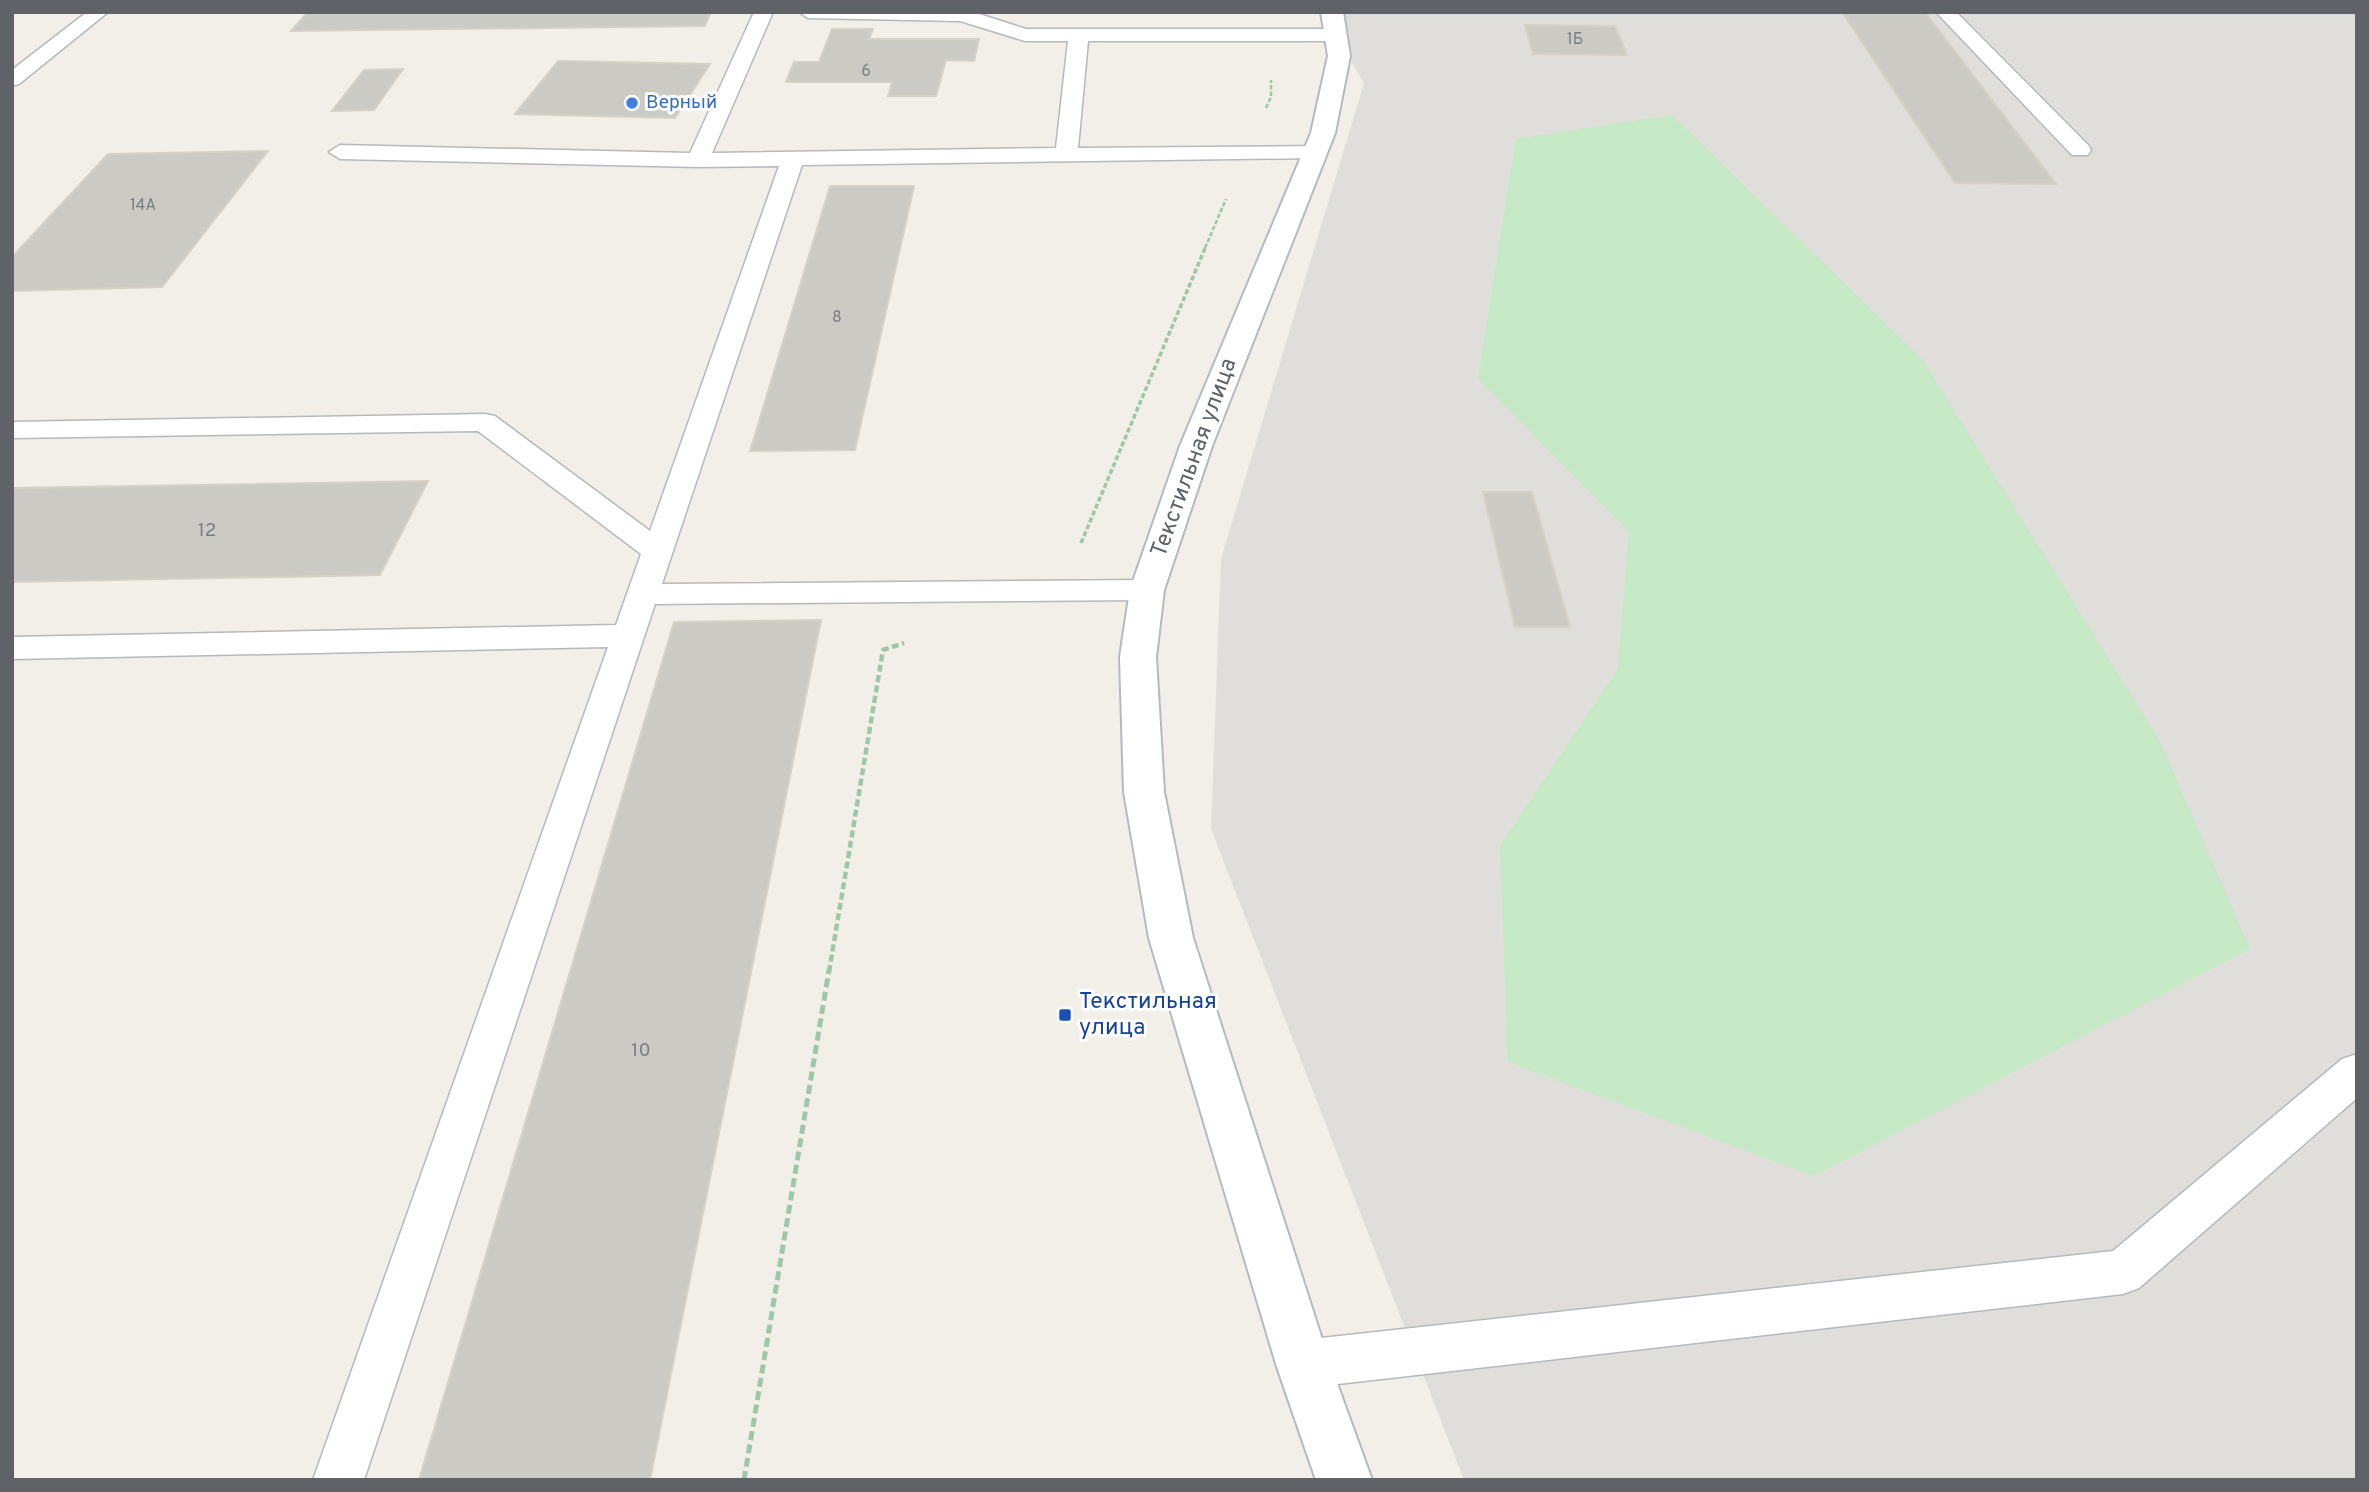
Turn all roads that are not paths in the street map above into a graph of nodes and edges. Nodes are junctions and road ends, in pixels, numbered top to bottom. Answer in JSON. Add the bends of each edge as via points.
{"nodes":[{"id":1,"x":99,"y":12,"type":"edge"},
{"id":2,"x":764,"y":12,"type":"edge"},
{"id":3,"x":808,"y":12,"type":"edge"},
{"id":4,"x":1945,"y":12,"type":"edge"},
{"id":5,"x":1334,"y":24,"type":"edge"},
{"id":6,"x":1079,"y":35,"type":"junction"},
{"id":7,"x":12,"y":80,"type":"edge"},
{"id":8,"x":2080,"y":150,"type":"dead end"},
{"id":9,"x":1316,"y":151,"type":"junction"},
{"id":10,"x":340,"y":152,"type":"dead end"},
{"id":11,"x":1066,"y":154,"type":"junction"},
{"id":12,"x":793,"y":158,"type":"junction"},
{"id":13,"x":698,"y":160,"type":"junction"},
{"id":14,"x":12,"y":429,"type":"edge"},
{"id":15,"x":657,"y":551,"type":"junction"},
{"id":16,"x":1147,"y":590,"type":"junction"},
{"id":17,"x":643,"y":594,"type":"junction"},
{"id":18,"x":628,"y":636,"type":"junction"},
{"id":19,"x":12,"y":648,"type":"edge"},
{"id":20,"x":2357,"y":1072,"type":"edge"},
{"id":21,"x":1304,"y":1364,"type":"junction"},
{"id":22,"x":338,"y":1480,"type":"edge"},
{"id":23,"x":1344,"y":1480,"type":"edge"}],
"edges":[{"from":1,"to":7,"type":"lane"},
{"from":2,"to":13,"type":"lane"},
{"from":3,"to":6,"type":"lane","via":[[962,15],[1024,34]]},
{"from":4,"to":8,"type":"lane"},
{"from":5,"to":6,"type":"lane","via":[[1269,35]]},
{"from":5,"to":9,"type":"main road","name":"Текстильная улица","via":[[1339,56]]},
{"from":6,"to":11,"type":"lane"},
{"from":9,"to":11,"type":"lane"},
{"from":9,"to":16,"type":"main road","name":"Текстильная улица","via":[[1196,446]]},
{"from":10,"to":13,"type":"lane"},
{"from":11,"to":12,"type":"lane"},
{"from":12,"to":13,"type":"lane"},
{"from":12,"to":15,"type":"lane"},
{"from":14,"to":15,"type":"lane","via":[[485,422]]},
{"from":15,"to":17,"type":"lane"},
{"from":16,"to":17,"type":"lane"},
{"from":16,"to":21,"type":"main road","name":"Текстильная улица","via":[[1138,657],[1144,792],[1171,938]]},
{"from":17,"to":18,"type":"lane"},
{"from":18,"to":19,"type":"lane"},
{"from":18,"to":22,"type":"lane"},
{"from":20,"to":21,"type":"lane","via":[[2123,1272]]},
{"from":21,"to":23,"type":"main road","name":"Текстильная улица"}]}
